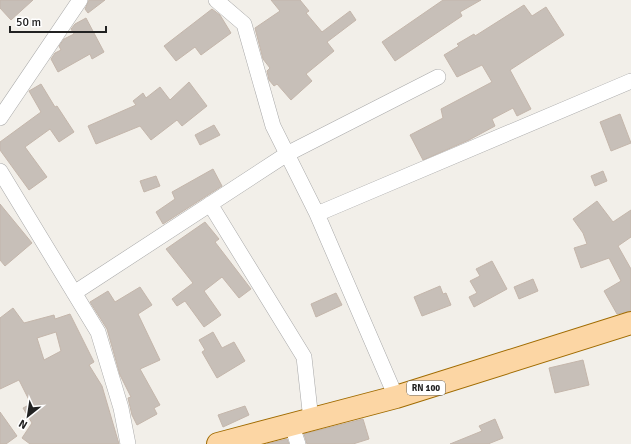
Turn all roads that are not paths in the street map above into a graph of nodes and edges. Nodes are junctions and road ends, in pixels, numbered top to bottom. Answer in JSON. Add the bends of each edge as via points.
{"nodes":[{"id":1,"x":80,"y":0,"type":"edge"},
{"id":2,"x":216,"y":0,"type":"edge"},
{"id":3,"x":438,"y":77,"type":"dead end"},
{"id":4,"x":631,"y":81,"type":"edge"},
{"id":5,"x":0,"y":118,"type":"edge"},
{"id":6,"x":287,"y":154,"type":"junction"},
{"id":7,"x":0,"y":171,"type":"edge"},
{"id":8,"x":210,"y":204,"type":"junction"},
{"id":9,"x":317,"y":214,"type":"junction"},
{"id":10,"x":74,"y":293,"type":"junction"},
{"id":11,"x":631,"y":323,"type":"edge"},
{"id":12,"x":396,"y":397,"type":"junction"},
{"id":13,"x":300,"y":430,"type":"edge"},
{"id":14,"x":128,"y":444,"type":"edge"},
{"id":15,"x":218,"y":444,"type":"edge"}],
"edges":[{"from":1,"to":5,"type":"street"},
{"from":2,"to":6,"type":"street","via":[[244,24],[273,126]]},
{"from":3,"to":6,"type":"street"},
{"from":4,"to":9,"type":"street"},
{"from":6,"to":8,"type":"street"},
{"from":6,"to":9,"type":"street"},
{"from":7,"to":10,"type":"street"},
{"from":8,"to":10,"type":"street"},
{"from":8,"to":13,"type":"street","via":[[304,357]]},
{"from":9,"to":12,"type":"street"},
{"from":10,"to":14,"type":"street","via":[[98,332],[121,408]]},
{"from":11,"to":12,"type":"main road","number":"RN 100"},
{"from":12,"to":13,"type":"main road","number":"RN 100"},
{"from":13,"to":15,"type":"main road","number":"RN 100"}]}
